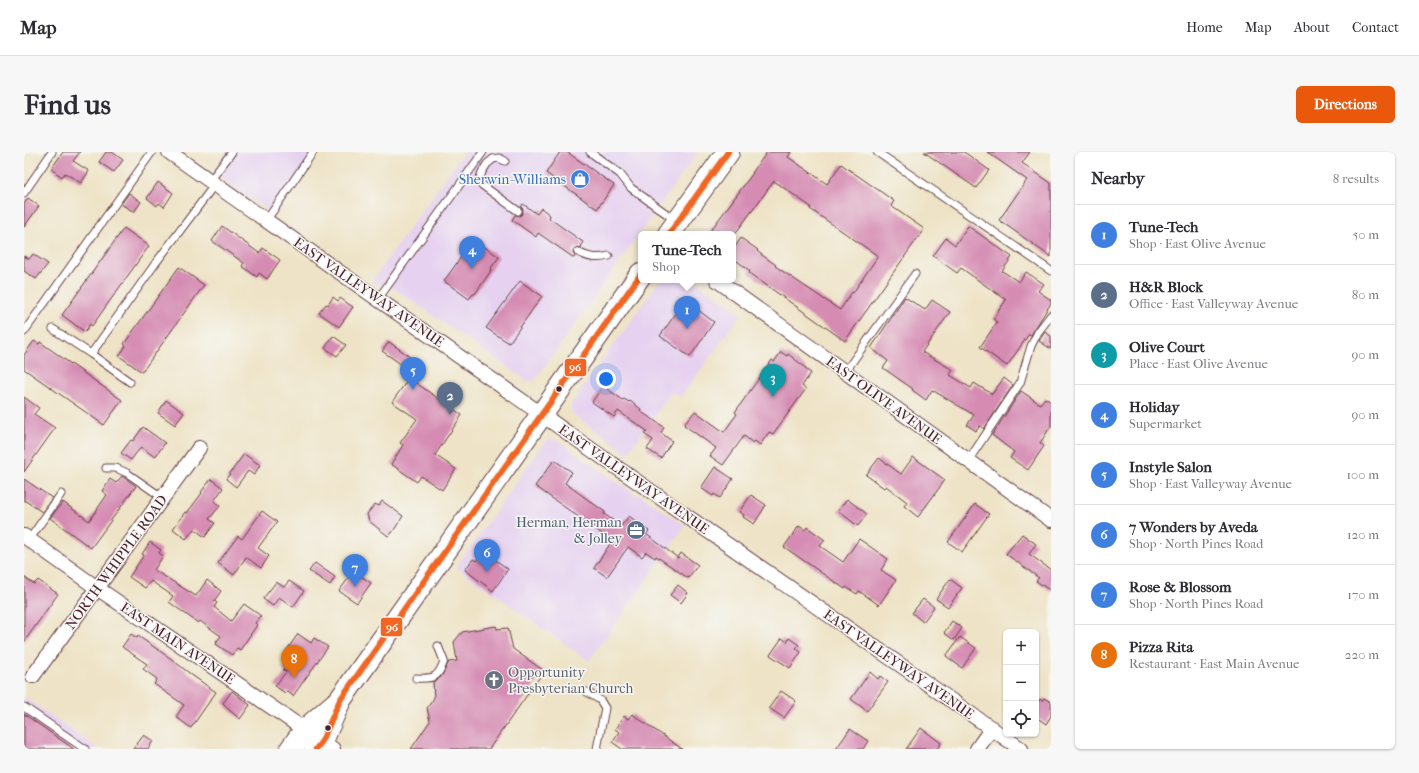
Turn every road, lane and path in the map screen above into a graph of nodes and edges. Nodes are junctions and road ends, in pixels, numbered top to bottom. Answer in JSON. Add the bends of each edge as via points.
{"nodes":[{"id":1,"x":52,"y":152,"type":"edge"},
{"id":2,"x":152,"y":152,"type":"edge"},
{"id":3,"x":169,"y":152,"type":"edge"},
{"id":4,"x":232,"y":152,"type":"edge"},
{"id":5,"x":313,"y":152,"type":"edge"},
{"id":6,"x":483,"y":152,"type":"edge"},
{"id":7,"x":590,"y":152,"type":"edge"},
{"id":8,"x":728,"y":152,"type":"edge"},
{"id":9,"x":877,"y":152,"type":"edge"},
{"id":10,"x":505,"y":161,"type":"dead end"},
{"id":11,"x":213,"y":183,"type":"junction"},
{"id":12,"x":24,"y":192,"type":"edge"},
{"id":13,"x":518,"y":211,"type":"dead end"},
{"id":14,"x":266,"y":221,"type":"junction"},
{"id":15,"x":674,"y":228,"type":"edge"},
{"id":16,"x":578,"y":252,"type":"dead end"},
{"id":17,"x":609,"y":256,"type":"dead end"},
{"id":18,"x":1051,"y":272,"type":"edge"},
{"id":19,"x":915,"y":274,"type":"dead end"},
{"id":20,"x":638,"y":278,"type":"edge"},
{"id":21,"x":720,"y":283,"type":"edge"},
{"id":22,"x":378,"y":299,"type":"junction"},
{"id":23,"x":1051,"y":315,"type":"edge"},
{"id":24,"x":53,"y":329,"type":"dead end"},
{"id":25,"x":24,"y":332,"type":"edge"},
{"id":26,"x":91,"y":354,"type":"junction"},
{"id":27,"x":845,"y":372,"type":"junction"},
{"id":28,"x":130,"y":382,"type":"dead end"},
{"id":29,"x":542,"y":414,"type":"junction"},
{"id":30,"x":199,"y":448,"type":"dead end"},
{"id":31,"x":968,"y":461,"type":"junction"},
{"id":32,"x":106,"y":468,"type":"dead end"},
{"id":33,"x":62,"y":494,"type":"dead end"},
{"id":34,"x":163,"y":498,"type":"junction"},
{"id":35,"x":1051,"y":520,"type":"edge"},
{"id":36,"x":26,"y":538,"type":"edge"},
{"id":37,"x":97,"y":588,"type":"junction"},
{"id":38,"x":438,"y":646,"type":"dead end"},
{"id":39,"x":33,"y":676,"type":"dead end"},
{"id":40,"x":416,"y":678,"type":"dead end"},
{"id":41,"x":587,"y":692,"type":"dead end"},
{"id":42,"x":24,"y":707,"type":"edge"},
{"id":43,"x":992,"y":728,"type":"junction"},
{"id":44,"x":319,"y":742,"type":"edge"},
{"id":45,"x":85,"y":749,"type":"edge"},
{"id":46,"x":291,"y":749,"type":"edge"},
{"id":47,"x":596,"y":749,"type":"edge"},
{"id":48,"x":977,"y":749,"type":"edge"},
{"id":49,"x":1021,"y":749,"type":"edge"}],
"edges":[{"from":1,"to":12,"type":"lane"},
{"from":2,"to":25,"type":"lane"},
{"from":3,"to":11,"type":"street","name":"EAST VALLEYWAY AVENUE"},
{"from":4,"to":11,"type":"lane"},
{"from":5,"to":14,"type":"lane"},
{"from":6,"to":22,"type":"lane"},
{"from":7,"to":15,"type":"lane","via":[[620,174],[631,188]]},
{"from":8,"to":15,"type":"main road"},
{"from":9,"to":18,"type":"lane"},
{"from":10,"to":13,"type":"lane","via":[[493,159],[480,178],[482,185]]},
{"from":11,"to":14,"type":"street","name":"EAST VALLEYWAY AVENUE"},
{"from":11,"to":26,"type":"lane"},
{"from":14,"to":22,"type":"street","name":"EAST VALLEYWAY AVENUE"},
{"from":16,"to":17,"type":"lane","via":[[591,258]]},
{"from":19,"to":27,"type":"lane"},
{"from":20,"to":29,"type":"main road"},
{"from":21,"to":27,"type":"street","name":"EAST OLIVE AVENUE"},
{"from":22,"to":29,"type":"street","name":"EAST VALLEYWAY AVENUE"},
{"from":23,"to":31,"type":"lane","via":[[1031,346],[1020,383]]},
{"from":24,"to":26,"type":"lane"},
{"from":26,"to":28,"type":"lane"},
{"from":27,"to":31,"type":"street","name":"EAST OLIVE AVENUE"},
{"from":29,"to":43,"type":"street","name":"EAST VALLEYWAY AVENUE"},
{"from":29,"to":44,"type":"main road","via":[[340,700]]},
{"from":30,"to":34,"type":"street","name":"NORTH WHIPPLE ROAD"},
{"from":31,"to":35,"type":"street","name":"EAST OLIVE AVENUE"},
{"from":32,"to":34,"type":"lane","via":[[116,468],[127,473]]},
{"from":33,"to":36,"type":"lane"},
{"from":34,"to":37,"type":"street","name":"NORTH WHIPPLE ROAD"},
{"from":36,"to":37,"type":"street","name":"EAST MAIN AVENUE"},
{"from":37,"to":39,"type":"street","name":"NORTH WHIPPLE ROAD"},
{"from":37,"to":44,"type":"street","name":"EAST MAIN AVENUE"},
{"from":38,"to":40,"type":"lane","via":[[444,661],[440,673],[430,678]]},
{"from":41,"to":47,"type":"lane","via":[[600,700],[605,708]]},
{"from":42,"to":45,"type":"lane"},
{"from":43,"to":48,"type":"street"},
{"from":43,"to":49,"type":"street","name":"EAST VALLEYWAY AVENUE"},
{"from":44,"to":46,"type":"main road"}]}
